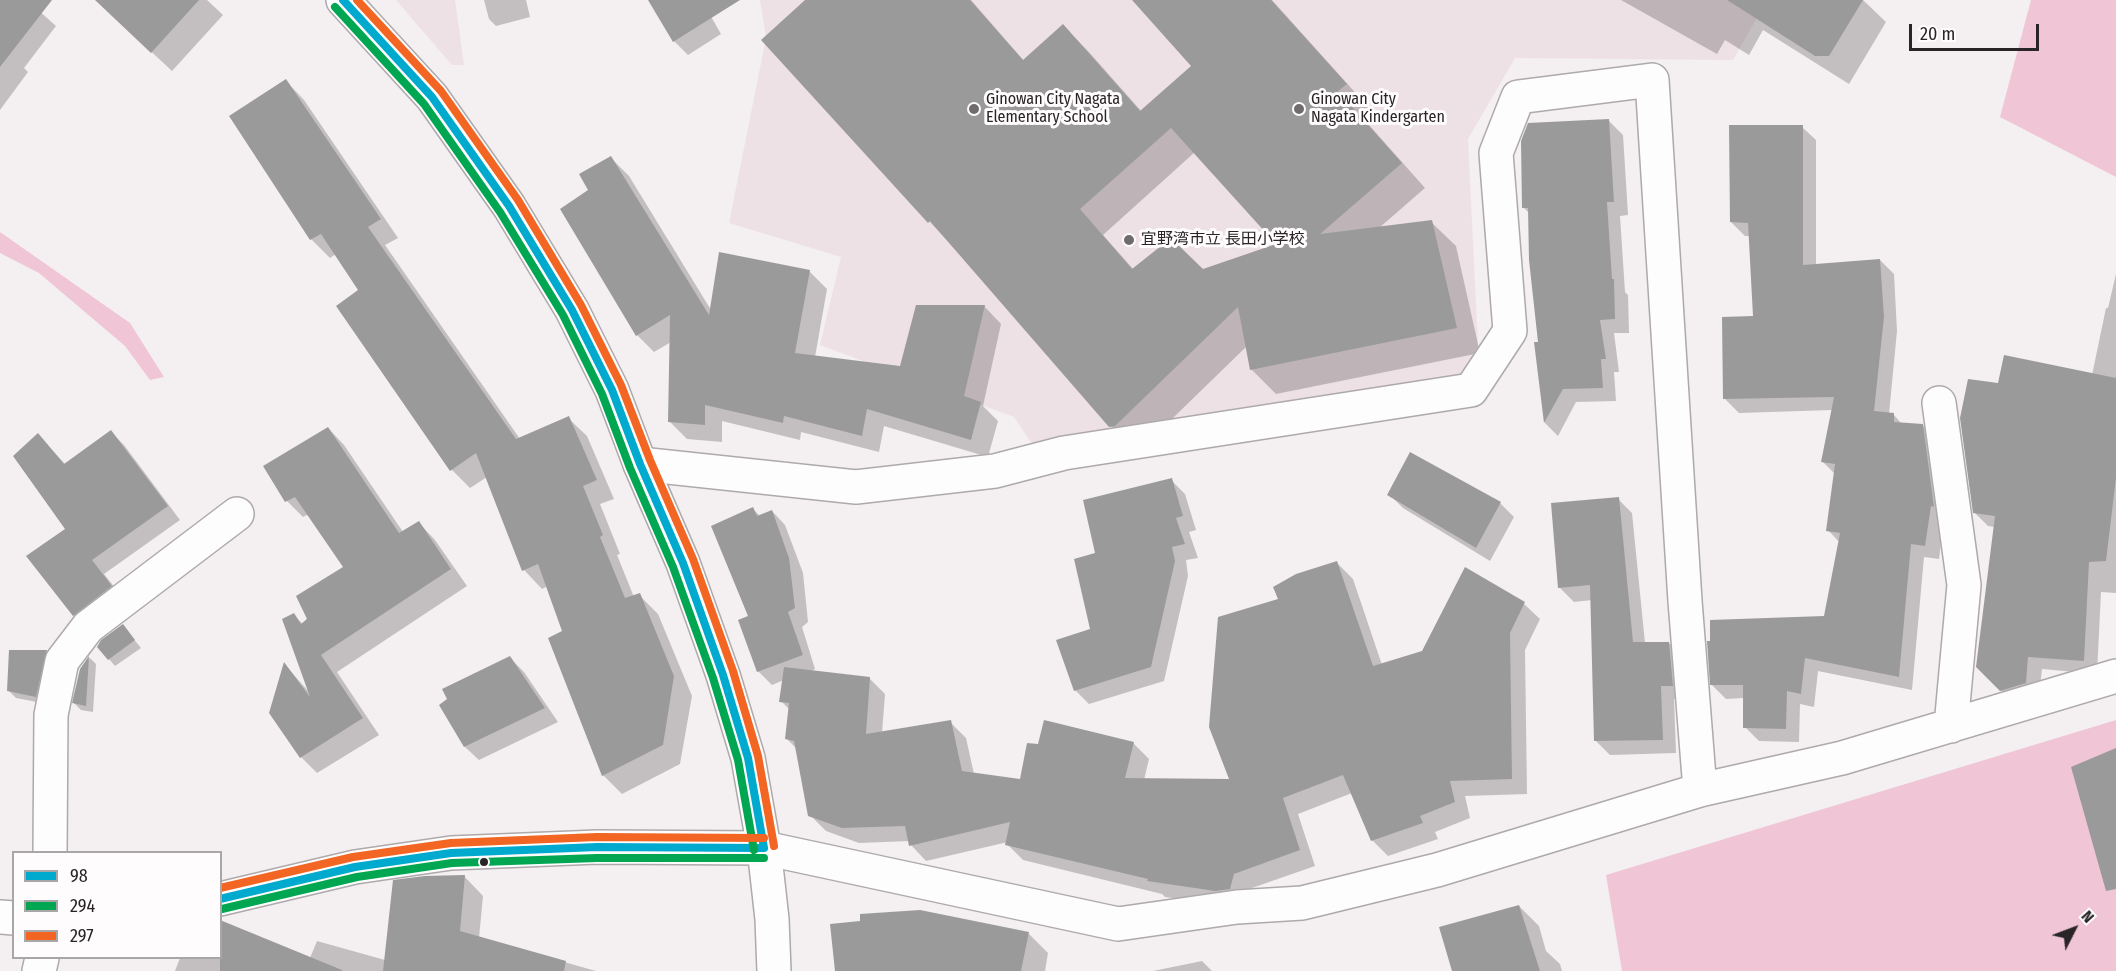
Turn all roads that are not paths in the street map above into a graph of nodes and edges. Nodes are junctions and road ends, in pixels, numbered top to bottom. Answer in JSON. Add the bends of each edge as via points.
{"nodes":[{"id":1,"x":343,"y":0,"type":"edge"},
{"id":2,"x":1939,"y":403,"type":"dead end"},
{"id":3,"x":640,"y":464,"type":"junction"},
{"id":4,"x":237,"y":514,"type":"dead end"},
{"id":5,"x":2115,"y":673,"type":"edge"},
{"id":6,"x":1951,"y":726,"type":"junction"},
{"id":7,"x":1700,"y":790,"type":"junction"},
{"id":8,"x":764,"y":849,"type":"junction"},
{"id":9,"x":50,"y":851,"type":"edge"},
{"id":10,"x":222,"y":899,"type":"edge"},
{"id":11,"x":774,"y":971,"type":"edge"}],
"edges":[{"from":1,"to":3,"type":"street","via":[[432,97],[509,206],[573,310],[612,390]]},
{"from":2,"to":6,"type":"street","via":[[1964,585]]},
{"from":3,"to":7,"type":"street","via":[[856,488],[995,471],[1064,453],[1472,390],[1510,331],[1496,153],[1518,97],[1652,80]]},
{"from":3,"to":8,"type":"street","via":[[723,675],[748,758]]},
{"from":4,"to":9,"type":"street","via":[[88,627],[62,661],[51,715]]},
{"from":5,"to":6,"type":"street"},
{"from":6,"to":7,"type":"street","via":[[1842,758]]},
{"from":7,"to":8,"type":"street","via":[[1437,870],[1302,903],[1237,907],[1118,924]]},
{"from":8,"to":10,"type":"street","via":[[597,847],[451,853],[356,867]]},
{"from":8,"to":11,"type":"street"}]}
